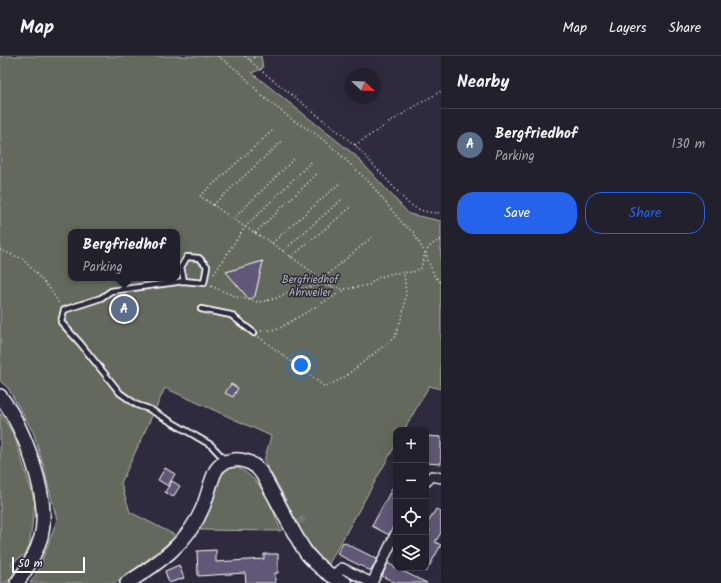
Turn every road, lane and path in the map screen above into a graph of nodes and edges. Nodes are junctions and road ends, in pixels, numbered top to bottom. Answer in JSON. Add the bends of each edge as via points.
{"nodes":[{"id":1,"x":218,"y":56,"type":"edge"},
{"id":2,"x":245,"y":56,"type":"edge"},
{"id":3,"x":256,"y":56,"type":"edge"},
{"id":4,"x":250,"y":60,"type":"junction"},
{"id":5,"x":441,"y":91,"type":"edge"},
{"id":6,"x":272,"y":131,"type":"dead end"},
{"id":7,"x":282,"y":141,"type":"dead end"},
{"id":8,"x":355,"y":145,"type":"junction"},
{"id":9,"x":296,"y":158,"type":"dead end"},
{"id":10,"x":312,"y":161,"type":"dead end"},
{"id":11,"x":318,"y":173,"type":"dead end"},
{"id":12,"x":341,"y":182,"type":"dead end"},
{"id":13,"x":342,"y":199,"type":"dead end"},
{"id":14,"x":213,"y":205,"type":"junction"},
{"id":15,"x":351,"y":207,"type":"dead end"},
{"id":16,"x":441,"y":213,"type":"edge"},
{"id":17,"x":233,"y":219,"type":"junction"},
{"id":18,"x":245,"y":227,"type":"junction"},
{"id":19,"x":255,"y":233,"type":"junction"},
{"id":20,"x":372,"y":237,"type":"dead end"},
{"id":21,"x":441,"y":240,"type":"edge"},
{"id":22,"x":272,"y":243,"type":"junction"},
{"id":23,"x":0,"y":250,"type":"edge"},
{"id":24,"x":283,"y":251,"type":"junction"},
{"id":25,"x":425,"y":252,"type":"junction"},
{"id":26,"x":291,"y":257,"type":"junction"},
{"id":27,"x":404,"y":272,"type":"junction"},
{"id":28,"x":211,"y":278,"type":"dead end"},
{"id":29,"x":322,"y":279,"type":"junction"},
{"id":30,"x":184,"y":281,"type":"junction"},
{"id":31,"x":441,"y":283,"type":"edge"},
{"id":32,"x":207,"y":284,"type":"dead end"},
{"id":33,"x":335,"y":288,"type":"junction"},
{"id":34,"x":346,"y":289,"type":"junction"},
{"id":35,"x":201,"y":309,"type":"dead end"},
{"id":36,"x":64,"y":310,"type":"junction"},
{"id":37,"x":254,"y":333,"type":"junction"},
{"id":38,"x":0,"y":396,"type":"edge"},
{"id":39,"x":226,"y":461,"type":"junction"},
{"id":40,"x":441,"y":478,"type":"edge"},
{"id":41,"x":429,"y":479,"type":"edge"},
{"id":42,"x":393,"y":542,"type":"edge"},
{"id":43,"x":332,"y":576,"type":"junction"},
{"id":44,"x":17,"y":583,"type":"edge"},
{"id":45,"x":127,"y":583,"type":"edge"},
{"id":46,"x":345,"y":583,"type":"edge"},
{"id":47,"x":372,"y":583,"type":"edge"}],
"edges":[{"from":1,"to":25,"type":"path","via":[[242,74],[262,96],[331,146],[379,193],[402,223],[413,232]]},
{"from":2,"to":4,"type":"path"},
{"from":3,"to":4,"type":"path"},
{"from":4,"to":8,"type":"path"},
{"from":5,"to":8,"type":"path"},
{"from":6,"to":14,"type":"path","via":[[200,196]]},
{"from":7,"to":14,"type":"path"},
{"from":8,"to":16,"type":"path","via":[[408,203],[416,209]]},
{"from":9,"to":17,"type":"path"},
{"from":10,"to":18,"type":"path"},
{"from":11,"to":19,"type":"path"},
{"from":12,"to":22,"type":"path"},
{"from":13,"to":24,"type":"path"},
{"from":14,"to":17,"type":"path"},
{"from":15,"to":26,"type":"path"},
{"from":17,"to":18,"type":"path"},
{"from":18,"to":19,"type":"path"},
{"from":18,"to":28,"type":"path"},
{"from":19,"to":22,"type":"path"},
{"from":20,"to":29,"type":"path"},
{"from":21,"to":25,"type":"path","via":[[432,244]]},
{"from":22,"to":24,"type":"path"},
{"from":23,"to":36,"type":"path","via":[[23,259],[50,289]]},
{"from":24,"to":26,"type":"path"},
{"from":25,"to":27,"type":"path","via":[[421,268],[413,272]]},
{"from":25,"to":31,"type":"path","via":[[434,275]]},
{"from":26,"to":29,"type":"path"},
{"from":27,"to":34,"type":"path","via":[[393,273],[377,278],[369,284]]},
{"from":27,"to":37,"type":"path","via":[[406,295],[395,337],[343,378],[325,388]]},
{"from":29,"to":33,"type":"path"},
{"from":30,"to":30,"type":"lane","via":[[204,283],[207,266],[199,258],[187,257],[182,267]]},
{"from":30,"to":36,"type":"lane","via":[[111,291],[100,298]]},
{"from":32,"to":33,"type":"path","via":[[237,297],[258,302],[275,299],[286,292],[304,288],[321,285]]},
{"from":33,"to":34,"type":"path"},
{"from":34,"to":37,"type":"path","via":[[278,329]]},
{"from":35,"to":37,"type":"lane","via":[[231,315]]},
{"from":36,"to":39,"type":"lane","via":[[60,322],[120,393],[211,445]]},
{"from":38,"to":44,"type":"main road","via":[[21,432],[41,495],[41,536],[28,567]]},
{"from":39,"to":43,"type":"main road","via":[[246,462],[257,468],[306,552],[319,567]]},
{"from":39,"to":45,"type":"main road","via":[[216,470],[204,507],[184,540],[167,556]]},
{"from":40,"to":41,"type":"street","via":[[432,476]]},
{"from":42,"to":47,"type":"street"},
{"from":43,"to":46,"type":"main road"},
{"from":43,"to":47,"type":"street","via":[[342,568]]}]}
